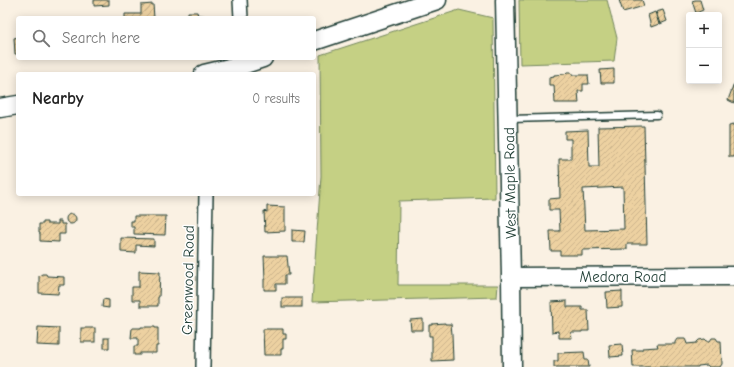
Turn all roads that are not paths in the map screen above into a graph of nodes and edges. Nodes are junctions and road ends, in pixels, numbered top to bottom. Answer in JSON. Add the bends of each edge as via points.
{"nodes":[{"id":1,"x":240,"y":0,"type":"edge"},
{"id":2,"x":436,"y":0,"type":"edge"},
{"id":3,"x":505,"y":0,"type":"edge"},
{"id":4,"x":241,"y":16,"type":"edge"},
{"id":5,"x":316,"y":41,"type":"edge"},
{"id":6,"x":242,"y":61,"type":"edge"},
{"id":7,"x":212,"y":72,"type":"edge"},
{"id":8,"x":16,"y":105,"type":"edge"},
{"id":9,"x":0,"y":108,"type":"edge"},
{"id":10,"x":657,"y":115,"type":"dead end"},
{"id":11,"x":508,"y":120,"type":"junction"},
{"id":12,"x":206,"y":196,"type":"edge"},
{"id":13,"x":734,"y":276,"type":"edge"},
{"id":14,"x":511,"y":277,"type":"junction"},
{"id":15,"x":203,"y":367,"type":"edge"},
{"id":16,"x":512,"y":367,"type":"edge"}],
"edges":[{"from":1,"to":4,"type":"street"},
{"from":2,"to":5,"type":"street"},
{"from":3,"to":11,"type":"street","name":"West Maple Road"},
{"from":6,"to":7,"type":"street"},
{"from":8,"to":9,"type":"street"},
{"from":10,"to":11,"type":"lane"},
{"from":11,"to":14,"type":"street","name":"West Maple Road"},
{"from":12,"to":15,"type":"street","name":"Greenwood Road"},
{"from":13,"to":14,"type":"street","name":"Medora Road"},
{"from":14,"to":16,"type":"street","name":"West Maple Road"}]}
